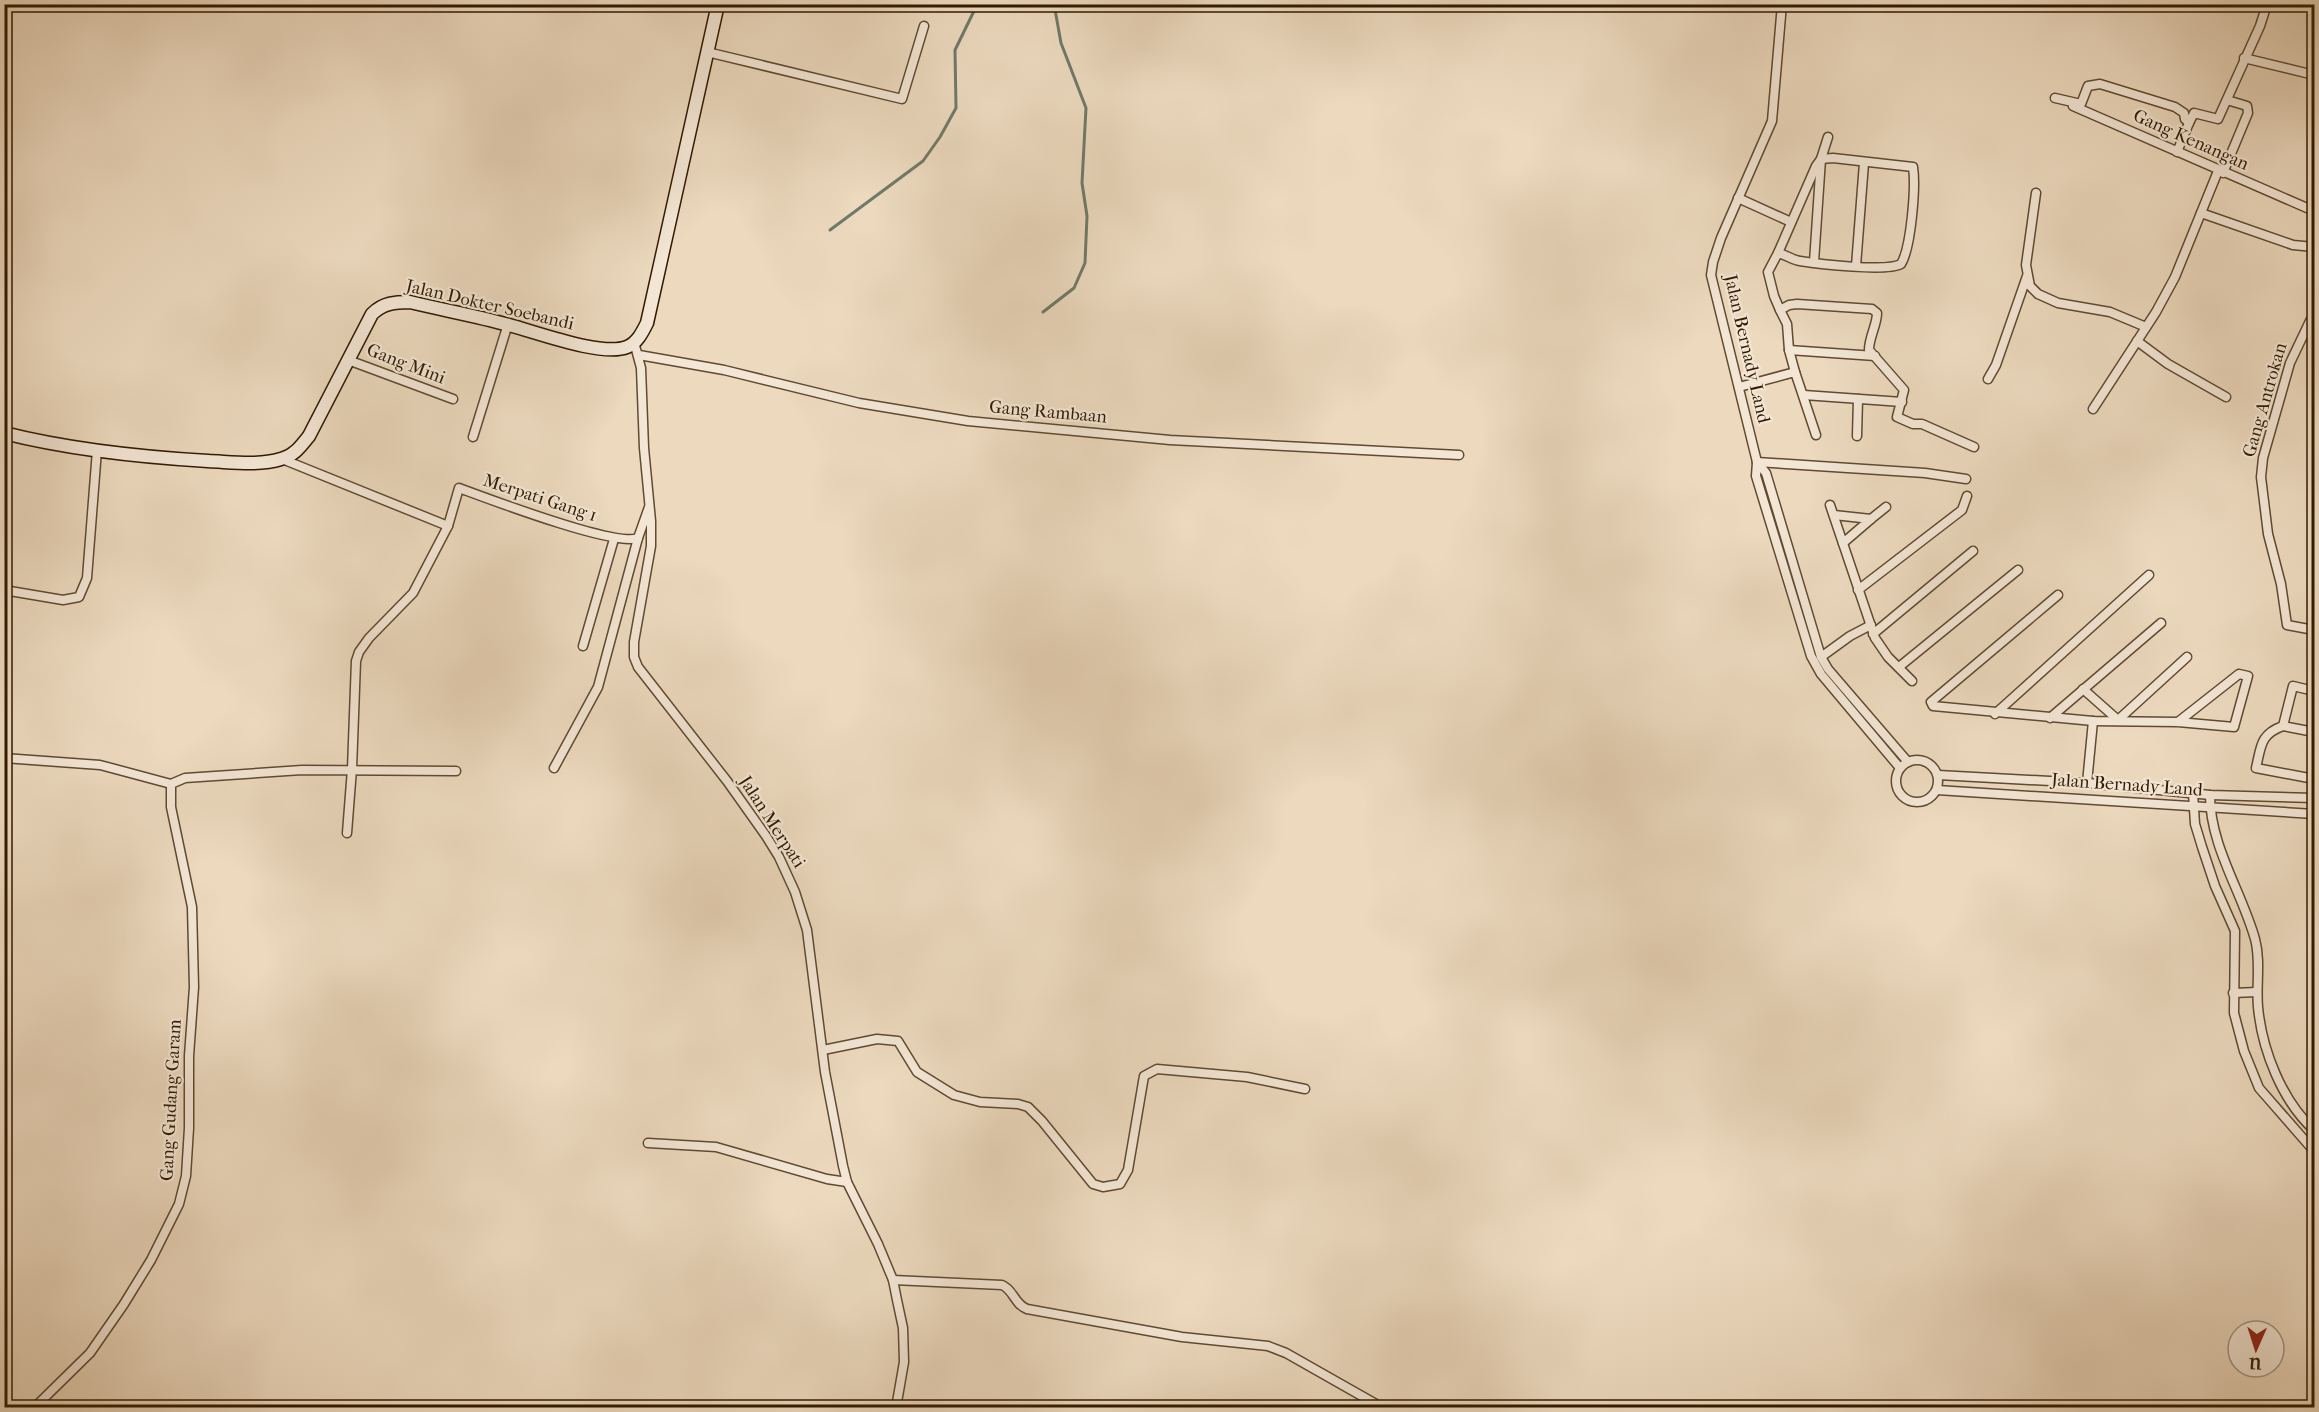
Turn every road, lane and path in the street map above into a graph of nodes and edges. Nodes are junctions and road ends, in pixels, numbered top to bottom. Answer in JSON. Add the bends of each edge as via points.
{"nodes":[{"id":1,"x":718,"y":4,"type":"edge"},
{"id":2,"x":1782,"y":4,"type":"edge"},
{"id":3,"x":2267,"y":4,"type":"edge"},
{"id":4,"x":924,"y":26,"type":"dead end"},
{"id":5,"x":707,"y":52,"type":"junction"},
{"id":6,"x":2244,"y":58,"type":"junction"},
{"id":7,"x":2314,"y":75,"type":"edge"},
{"id":8,"x":2228,"y":100,"type":"junction"},
{"id":9,"x":2189,"y":123,"type":"junction"},
{"id":10,"x":1828,"y":137,"type":"dead end"},
{"id":11,"x":2176,"y":152,"type":"junction"},
{"id":12,"x":1821,"y":159,"type":"junction"},
{"id":13,"x":1864,"y":163,"type":"junction"},
{"id":14,"x":2220,"y":172,"type":"junction"},
{"id":15,"x":2036,"y":193,"type":"dead end"},
{"id":16,"x":1738,"y":198,"type":"junction"},
{"id":17,"x":2314,"y":211,"type":"edge"},
{"id":18,"x":2201,"y":213,"type":"junction"},
{"id":19,"x":1791,"y":222,"type":"junction"},
{"id":20,"x":2314,"y":247,"type":"edge"},
{"id":21,"x":1778,"y":253,"type":"junction"},
{"id":22,"x":1814,"y":262,"type":"junction"},
{"id":23,"x":1856,"y":266,"type":"junction"},
{"id":24,"x":2027,"y":276,"type":"junction"},
{"id":25,"x":1780,"y":310,"type":"junction"},
{"id":26,"x":2314,"y":316,"type":"edge"},
{"id":27,"x":508,"y":324,"type":"junction"},
{"id":28,"x":2146,"y":327,"type":"junction"},
{"id":29,"x":634,"y":342,"type":"junction"},
{"id":30,"x":2137,"y":342,"type":"junction"},
{"id":31,"x":1789,"y":350,"type":"junction"},
{"id":32,"x":639,"y":355,"type":"junction"},
{"id":33,"x":1876,"y":356,"type":"junction"},
{"id":34,"x":348,"y":360,"type":"junction"},
{"id":35,"x":1795,"y":372,"type":"junction"},
{"id":36,"x":1989,"y":379,"type":"dead end"},
{"id":37,"x":1739,"y":387,"type":"junction"},
{"id":38,"x":1804,"y":395,"type":"junction"},
{"id":39,"x":2226,"y":398,"type":"dead end"},
{"id":40,"x":453,"y":399,"type":"dead end"},
{"id":41,"x":1858,"y":399,"type":"junction"},
{"id":42,"x":1902,"y":402,"type":"junction"},
{"id":43,"x":2093,"y":409,"type":"dead end"},
{"id":44,"x":4,"y":433,"type":"edge"},
{"id":45,"x":1816,"y":435,"type":"dead end"},
{"id":46,"x":473,"y":436,"type":"dead end"},
{"id":47,"x":1857,"y":436,"type":"dead end"},
{"id":48,"x":1974,"y":447,"type":"dead end"},
{"id":49,"x":97,"y":450,"type":"junction"},
{"id":50,"x":1459,"y":455,"type":"dead end"},
{"id":51,"x":282,"y":459,"type":"junction"},
{"id":52,"x":1757,"y":462,"type":"junction"},
{"id":53,"x":1966,"y":479,"type":"dead end"},
{"id":54,"x":1967,"y":496,"type":"dead end"},
{"id":55,"x":1830,"y":505,"type":"dead end"},
{"id":56,"x":650,"y":506,"type":"junction"},
{"id":57,"x":1886,"y":507,"type":"dead end"},
{"id":58,"x":1834,"y":515,"type":"junction"},
{"id":59,"x":1871,"y":519,"type":"junction"},
{"id":60,"x":448,"y":526,"type":"junction"},
{"id":61,"x":638,"y":538,"type":"junction"},
{"id":62,"x":614,"y":539,"type":"junction"},
{"id":63,"x":1843,"y":543,"type":"junction"},
{"id":64,"x":1973,"y":551,"type":"dead end"},
{"id":65,"x":2018,"y":570,"type":"dead end"},
{"id":66,"x":2149,"y":575,"type":"dead end"},
{"id":67,"x":4,"y":590,"type":"edge"},
{"id":68,"x":1858,"y":590,"type":"junction"},
{"id":69,"x":2058,"y":595,"type":"dead end"},
{"id":70,"x":2161,"y":623,"type":"dead end"},
{"id":71,"x":1872,"y":630,"type":"junction"},
{"id":72,"x":2314,"y":630,"type":"edge"},
{"id":73,"x":583,"y":646,"type":"dead end"},
{"id":74,"x":1821,"y":657,"type":"junction"},
{"id":75,"x":2187,"y":657,"type":"dead end"},
{"id":76,"x":1899,"y":667,"type":"junction"},
{"id":77,"x":1912,"y":681,"type":"dead end"},
{"id":78,"x":2083,"y":689,"type":"junction"},
{"id":79,"x":2314,"y":691,"type":"edge"},
{"id":80,"x":1995,"y":714,"type":"junction"},
{"id":81,"x":2050,"y":718,"type":"junction"},
{"id":82,"x":2118,"y":720,"type":"junction"},
{"id":83,"x":2093,"y":721,"type":"junction"},
{"id":84,"x":2178,"y":722,"type":"junction"},
{"id":85,"x":2283,"y":726,"type":"junction"},
{"id":86,"x":2314,"y":732,"type":"edge"},
{"id":87,"x":4,"y":758,"type":"edge"},
{"id":88,"x":1908,"y":762,"type":"junction"},
{"id":89,"x":554,"y":768,"type":"dead end"},
{"id":90,"x":1900,"y":768,"type":"junction"},
{"id":91,"x":352,"y":770,"type":"junction"},
{"id":92,"x":456,"y":771,"type":"dead end"},
{"id":93,"x":1938,"y":775,"type":"junction"},
{"id":94,"x":2314,"y":779,"type":"edge"},
{"id":95,"x":2087,"y":783,"type":"junction"},
{"id":96,"x":171,"y":784,"type":"junction"},
{"id":97,"x":1936,"y":790,"type":"junction"},
{"id":98,"x":2193,"y":793,"type":"junction"},
{"id":99,"x":2210,"y":795,"type":"junction"},
{"id":100,"x":2314,"y":798,"type":"edge"},
{"id":101,"x":2194,"y":806,"type":"junction"},
{"id":102,"x":2210,"y":808,"type":"junction"},
{"id":103,"x":2314,"y":814,"type":"edge"},
{"id":104,"x":347,"y":833,"type":"dead end"},
{"id":105,"x":2258,"y":992,"type":"junction"},
{"id":106,"x":2233,"y":993,"type":"junction"},
{"id":107,"x":823,"y":1050,"type":"junction"},
{"id":108,"x":1305,"y":1089,"type":"dead end"},
{"id":109,"x":2314,"y":1130,"type":"edge"},
{"id":110,"x":648,"y":1143,"type":"dead end"},
{"id":111,"x":2314,"y":1151,"type":"edge"},
{"id":112,"x":847,"y":1182,"type":"junction"},
{"id":113,"x":893,"y":1280,"type":"junction"},
{"id":114,"x":34,"y":1407,"type":"edge"},
{"id":115,"x":896,"y":1407,"type":"edge"},
{"id":116,"x":1383,"y":1407,"type":"edge"}],
"edges":[{"from":1,"to":5,"type":"main road"},
{"from":2,"to":16,"type":"street","name":"Jalan Bernady Land","via":[[1772,121]]},
{"from":3,"to":6,"type":"street"},
{"from":4,"to":5,"type":"street","via":[[902,99]]},
{"from":5,"to":29,"type":"main road","via":[[646,323]]},
{"from":6,"to":7,"type":"street"},
{"from":6,"to":8,"type":"street"},
{"from":8,"to":9,"type":"street","via":[[2218,119],[2194,113]]},
{"from":8,"to":14,"type":"street","via":[[2247,106],[2248,113]]},
{"from":9,"to":11,"type":"street"},
{"from":9,"to":11,"type":"street","name":"Gang Kenangan","via":[[2175,107],[2100,84],[2088,86],[2081,104],[2055,98]]},
{"from":10,"to":12,"type":"street"},
{"from":11,"to":14,"type":"street","name":"Gang Kenangan"},
{"from":12,"to":13,"type":"street"},
{"from":12,"to":19,"type":"street"},
{"from":12,"to":22,"type":"street"},
{"from":13,"to":23,"type":"street"},
{"from":13,"to":23,"type":"street","via":[[1913,167],[1915,178],[1903,261],[1889,268]]},
{"from":14,"to":17,"type":"street","name":"Gang Kenangan"},
{"from":14,"to":18,"type":"street"},
{"from":15,"to":24,"type":"street"},
{"from":16,"to":19,"type":"street"},
{"from":16,"to":37,"type":"street","name":"Jalan Bernady Land","via":[[1711,275]]},
{"from":18,"to":20,"type":"street","via":[[2293,245]]},
{"from":18,"to":28,"type":"street","via":[[2175,277]]},
{"from":19,"to":21,"type":"street"},
{"from":21,"to":22,"type":"street"},
{"from":21,"to":25,"type":"street","via":[[1768,272]]},
{"from":22,"to":23,"type":"street"},
{"from":24,"to":28,"type":"street","via":[[2038,294],[2074,307],[2110,312]]},
{"from":24,"to":36,"type":"street"},
{"from":25,"to":31,"type":"street","via":[[1787,324]]},
{"from":25,"to":33,"type":"street","via":[[1797,304],[1872,309],[1877,317],[1869,350]]},
{"from":26,"to":72,"type":"street","name":"Gang Antrokan","via":[[2290,363],[2261,477],[2287,625]]},
{"from":27,"to":29,"type":"main road","name":"Jalan Dokter Soebandi","via":[[596,348],[614,350]]},
{"from":27,"to":34,"type":"main road","name":"Jalan Dokter Soebandi","via":[[410,302],[394,302],[372,314]]},
{"from":27,"to":46,"type":"street"},
{"from":28,"to":30,"type":"street"},
{"from":29,"to":32,"type":"street","name":"Jalan Merpati"},
{"from":30,"to":39,"type":"street"},
{"from":30,"to":43,"type":"street"},
{"from":31,"to":33,"type":"street"},
{"from":31,"to":35,"type":"street"},
{"from":32,"to":50,"type":"street","name":"Gang Rambaan","via":[[724,370],[859,403],[968,421],[1170,440]]},
{"from":32,"to":56,"type":"street","name":"Jalan Merpati"},
{"from":33,"to":42,"type":"street","via":[[1904,390]]},
{"from":34,"to":40,"type":"street","name":"Gang Mini"},
{"from":34,"to":51,"type":"main road","name":"Jalan Dokter Soebandi","via":[[309,436],[295,453]]},
{"from":35,"to":37,"type":"street"},
{"from":35,"to":38,"type":"street"},
{"from":37,"to":52,"type":"street","name":"Jalan Bernady Land"},
{"from":38,"to":41,"type":"street"},
{"from":38,"to":45,"type":"street"},
{"from":41,"to":42,"type":"street"},
{"from":41,"to":47,"type":"street"},
{"from":42,"to":48,"type":"street","via":[[1897,417]]},
{"from":44,"to":49,"type":"main road"},
{"from":49,"to":51,"type":"main road","via":[[247,463]]},
{"from":49,"to":67,"type":"street","via":[[87,578],[80,597],[63,600]]},
{"from":51,"to":60,"type":"street"},
{"from":52,"to":53,"type":"street"},
{"from":52,"to":74,"type":"street","name":"Jalan Bernady Land","via":[[1767,472]]},
{"from":52,"to":90,"type":"street","name":"Jalan Bernady Land","via":[[1756,476],[1814,664]]},
{"from":54,"to":68,"type":"street","via":[[1962,510]]},
{"from":55,"to":58,"type":"street"},
{"from":56,"to":61,"type":"street"},
{"from":56,"to":107,"type":"street","name":"Jalan Merpati","via":[[651,546],[634,657],[648,681],[727,781],[788,875],[807,930]]},
{"from":57,"to":59,"type":"street"},
{"from":58,"to":59,"type":"street"},
{"from":58,"to":63,"type":"street"},
{"from":59,"to":63,"type":"street"},
{"from":60,"to":62,"type":"street","name":"Merpati Gang 1","via":[[459,488]]},
{"from":60,"to":91,"type":"street","name":"Merpati Gang 1","via":[[413,593],[359,652]]},
{"from":61,"to":62,"type":"street","name":"Merpati Gang 1"},
{"from":61,"to":89,"type":"street","via":[[598,687]]},
{"from":62,"to":73,"type":"street"},
{"from":63,"to":68,"type":"street"},
{"from":64,"to":71,"type":"street"},
{"from":65,"to":76,"type":"street"},
{"from":66,"to":80,"type":"street"},
{"from":68,"to":71,"type":"street"},
{"from":69,"to":80,"type":"street","via":[[1931,702],[1938,707]]},
{"from":70,"to":78,"type":"street"},
{"from":71,"to":74,"type":"street","via":[[1850,636]]},
{"from":71,"to":76,"type":"street","via":[[1879,645]]},
{"from":74,"to":88,"type":"street","name":"Jalan Bernady Land"},
{"from":75,"to":82,"type":"street"},
{"from":76,"to":77,"type":"street"},
{"from":78,"to":81,"type":"street"},
{"from":78,"to":82,"type":"street"},
{"from":79,"to":85,"type":"street","via":[[2294,686]]},
{"from":80,"to":81,"type":"street"},
{"from":81,"to":83,"type":"street"},
{"from":82,"to":83,"type":"street"},
{"from":82,"to":84,"type":"street"},
{"from":83,"to":95,"type":"street"},
{"from":84,"to":84,"type":"street","via":[[2239,674],[2248,676],[2234,727]]},
{"from":85,"to":86,"type":"street"},
{"from":85,"to":94,"type":"street","via":[[2262,739],[2256,768]]},
{"from":87,"to":96,"type":"street","via":[[100,765]]},
{"from":88,"to":90,"type":"street"},
{"from":88,"to":93,"type":"street","via":[[1927,762]]},
{"from":90,"to":97,"type":"street","name":"Jalan Bernady Land","via":[[1897,787],[1908,800],[1924,801]]},
{"from":91,"to":92,"type":"street"},
{"from":91,"to":96,"type":"street","via":[[185,778]]},
{"from":91,"to":104,"type":"street","name":"Merpati Gang 1"},
{"from":93,"to":95,"type":"street","name":"Jalan Bernady Land"},
{"from":93,"to":97,"type":"street"},
{"from":95,"to":98,"type":"street","name":"Jalan Bernady Land"},
{"from":96,"to":114,"type":"street","name":"Gang Gudang Garam","via":[[171,807],[192,907],[194,987],[186,1176],[179,1204],[124,1304],[90,1353]]},
{"from":97,"to":101,"type":"street","name":"Jalan Bernady Land"},
{"from":98,"to":99,"type":"street","name":"Jalan Bernady Land"},
{"from":98,"to":101,"type":"street"},
{"from":99,"to":100,"type":"street","name":"Jalan Bernady Land"},
{"from":99,"to":102,"type":"street"},
{"from":101,"to":102,"type":"street","name":"Jalan Bernady Land"},
{"from":101,"to":106,"type":"street","via":[[2202,847],[2235,931]]},
{"from":102,"to":103,"type":"street","name":"Jalan Bernady Land"},
{"from":102,"to":105,"type":"street","via":[[2225,866],[2257,948]]},
{"from":105,"to":106,"type":"street"},
{"from":105,"to":109,"type":"street","via":[[2266,1052],[2284,1089]]},
{"from":106,"to":111,"type":"street","via":[[2244,1051],[2259,1088]]},
{"from":107,"to":108,"type":"street","via":[[877,1039],[898,1041],[917,1072],[954,1095],[1028,1107],[1093,1184],[1103,1187],[1120,1184],[1128,1170],[1144,1076],[1157,1069],[1246,1077]]},
{"from":107,"to":112,"type":"street","name":"Jalan Merpati"},
{"from":110,"to":112,"type":"street","via":[[716,1147]]},
{"from":112,"to":113,"type":"street","name":"Jalan Merpati"},
{"from":113,"to":115,"type":"street","name":"Jalan Merpati","via":[[903,1328],[904,1362]]},
{"from":113,"to":116,"type":"street","via":[[1002,1285],[1027,1309],[1182,1337],[1268,1346]]}]}
